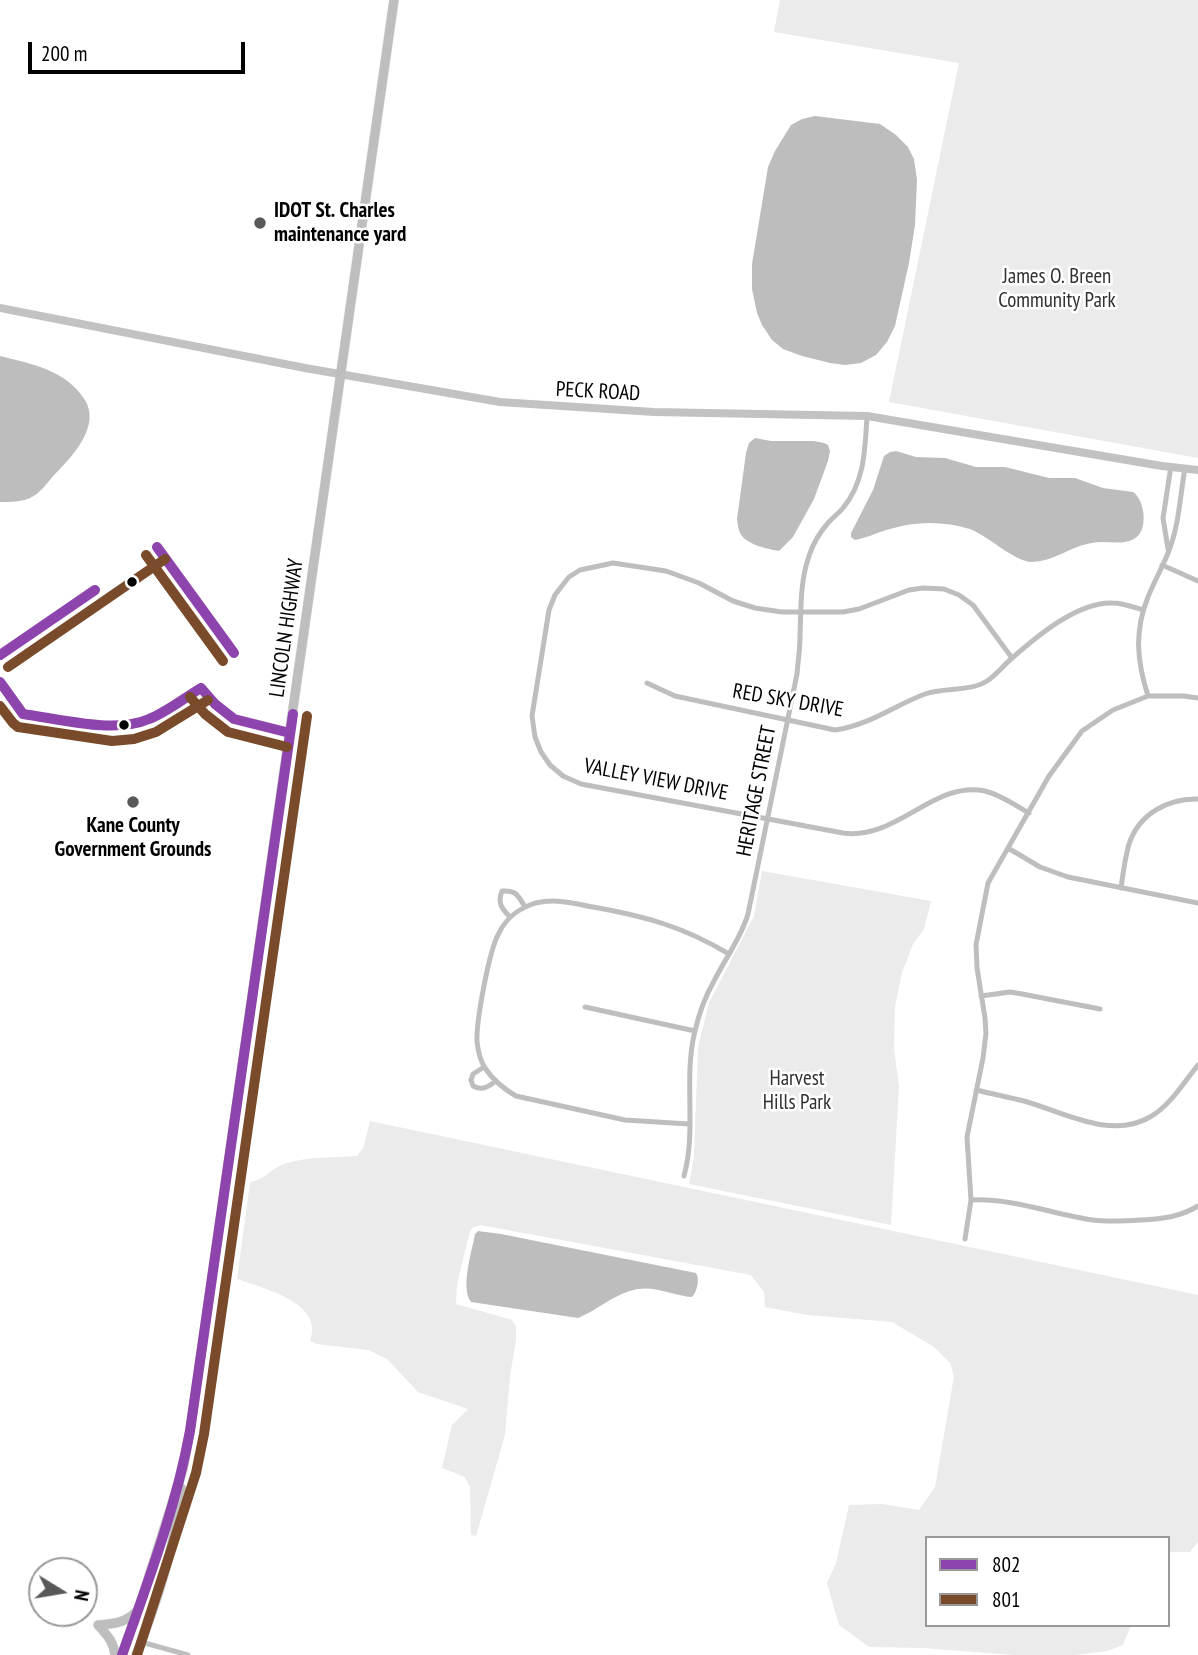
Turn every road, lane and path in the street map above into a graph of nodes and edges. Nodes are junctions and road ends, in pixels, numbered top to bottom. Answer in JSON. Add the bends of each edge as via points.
{"nodes":[{"id":1,"x":394,"y":0,"type":"edge"},
{"id":2,"x":0,"y":308,"type":"edge"},
{"id":3,"x":341,"y":374,"type":"junction"},
{"id":4,"x":867,"y":416,"type":"junction"},
{"id":5,"x":1171,"y":466,"type":"junction"},
{"id":6,"x":1185,"y":468,"type":"junction"},
{"id":7,"x":1198,"y":470,"type":"edge"},
{"id":8,"x":1168,"y":553,"type":"junction"},
{"id":9,"x":1162,"y":565,"type":"junction"},
{"id":10,"x":1198,"y":581,"type":"edge"},
{"id":11,"x":1143,"y":610,"type":"junction"},
{"id":12,"x":801,"y":611,"type":"junction"},
{"id":13,"x":1012,"y":658,"type":"junction"},
{"id":14,"x":647,"y":683,"type":"dead end"},
{"id":15,"x":1148,"y":696,"type":"junction"},
{"id":16,"x":1198,"y":698,"type":"edge"},
{"id":17,"x":787,"y":720,"type":"junction"},
{"id":18,"x":1198,"y":799,"type":"edge"},
{"id":19,"x":1029,"y":813,"type":"junction"},
{"id":20,"x":768,"y":818,"type":"junction"},
{"id":21,"x":1008,"y":848,"type":"junction"},
{"id":22,"x":1121,"y":888,"type":"junction"},
{"id":23,"x":1198,"y":903,"type":"edge"},
{"id":24,"x":526,"y":907,"type":"junction"},
{"id":25,"x":510,"y":917,"type":"junction"},
{"id":26,"x":729,"y":954,"type":"junction"},
{"id":27,"x":982,"y":996,"type":"junction"},
{"id":28,"x":586,"y":1007,"type":"dead end"},
{"id":29,"x":1100,"y":1009,"type":"dead end"},
{"id":30,"x":695,"y":1031,"type":"junction"},
{"id":31,"x":1198,"y":1065,"type":"edge"},
{"id":32,"x":484,"y":1067,"type":"junction"},
{"id":33,"x":496,"y":1081,"type":"junction"},
{"id":34,"x":976,"y":1090,"type":"junction"},
{"id":35,"x":689,"y":1124,"type":"junction"},
{"id":36,"x":684,"y":1176,"type":"dead end"},
{"id":37,"x":971,"y":1200,"type":"junction"},
{"id":38,"x":1198,"y":1206,"type":"edge"},
{"id":39,"x":965,"y":1239,"type":"dead end"},
{"id":40,"x":183,"y":1468,"type":"junction"},
{"id":41,"x":138,"y":1610,"type":"junction"},
{"id":42,"x":141,"y":1642,"type":"junction"},
{"id":43,"x":115,"y":1655,"type":"edge"},
{"id":44,"x":122,"y":1655,"type":"edge"},
{"id":45,"x":136,"y":1655,"type":"edge"},
{"id":46,"x":188,"y":1655,"type":"edge"}],
"edges":[{"from":1,"to":3,"type":"main road","name":"LINCOLN HIGHWAY"},
{"from":2,"to":3,"type":"street","name":"PECK ROAD"},
{"from":3,"to":4,"type":"street","name":"PECK ROAD","via":[[522,405]]},
{"from":3,"to":40,"type":"main road","name":"LINCOLN HIGHWAY"},
{"from":4,"to":5,"type":"street","name":"PECK ROAD"},
{"from":4,"to":12,"type":"street","name":"HERITAGE STREET","via":[[860,475],[849,499],[827,523],[810,554]]},
{"from":5,"to":6,"type":"street","name":"PECK ROAD"},
{"from":5,"to":8,"type":"street","via":[[1163,517]]},
{"from":6,"to":7,"type":"street","name":"PECK ROAD"},
{"from":6,"to":8,"type":"street"},
{"from":8,"to":9,"type":"street"},
{"from":9,"to":10,"type":"street"},
{"from":9,"to":11,"type":"street"},
{"from":11,"to":13,"type":"street","name":"RED SKY DRIVE","via":[[1112,603],[1084,609],[1050,627]]},
{"from":11,"to":15,"type":"street","via":[[1138,646]]},
{"from":12,"to":13,"type":"street","name":"VALLEY VIEW DRIVE","via":[[843,612],[916,589],[944,589],[974,605]]},
{"from":12,"to":17,"type":"street","name":"HERITAGE STREET","via":[[797,674]]},
{"from":12,"to":20,"type":"street","name":"VALLEY VIEW DRIVE","via":[[755,608],[666,570],[605,564],[580,570],[561,587],[549,610],[541,653],[532,727],[541,752],[563,776],[581,784]]},
{"from":13,"to":17,"type":"street","name":"RED SKY DRIVE","via":[[985,683],[925,694],[852,728],[835,730]]},
{"from":14,"to":17,"type":"street","name":"RED SKY DRIVE","via":[[675,696]]},
{"from":15,"to":16,"type":"street"},
{"from":15,"to":19,"type":"street","via":[[1113,710],[1083,731],[1049,776]]},
{"from":17,"to":20,"type":"street","name":"HERITAGE STREET"},
{"from":18,"to":22,"type":"street","via":[[1174,801],[1146,816],[1129,843]]},
{"from":19,"to":20,"type":"street","name":"VALLEY VIEW DRIVE","via":[[999,796],[973,790],[948,794],[863,834]]},
{"from":19,"to":21,"type":"street"},
{"from":20,"to":26,"type":"street","name":"HERITAGE STREET","via":[[748,914]]},
{"from":21,"to":22,"type":"street","via":[[1054,873]]},
{"from":21,"to":27,"type":"street","via":[[988,883],[978,928],[976,956]]},
{"from":22,"to":23,"type":"street"},
{"from":24,"to":25,"type":"street"},
{"from":24,"to":25,"type":"street","via":[[511,891],[502,891],[500,906]]},
{"from":24,"to":26,"type":"street","via":[[559,901],[626,913],[690,932]]},
{"from":25,"to":32,"type":"street","via":[[492,948],[478,1023],[477,1044]]},
{"from":26,"to":30,"type":"street","name":"HERITAGE STREET","via":[[704,1001]]},
{"from":27,"to":29,"type":"street","via":[[1010,992]]},
{"from":27,"to":34,"type":"street","via":[[986,1033]]},
{"from":28,"to":30,"type":"street"},
{"from":30,"to":35,"type":"street","name":"HERITAGE STREET"},
{"from":31,"to":34,"type":"street","via":[[1160,1110],[1125,1126],[1072,1118]]},
{"from":32,"to":33,"type":"street"},
{"from":32,"to":33,"type":"street","via":[[473,1074],[473,1086],[485,1089]]},
{"from":33,"to":35,"type":"street","via":[[516,1096],[552,1105],[625,1120]]},
{"from":34,"to":37,"type":"street","via":[[967,1137]]},
{"from":35,"to":36,"type":"street","name":"HERITAGE STREET"},
{"from":37,"to":38,"type":"street","via":[[1000,1200],[1116,1222],[1169,1218]]},
{"from":37,"to":39,"type":"street"},
{"from":40,"to":41,"type":"main road","name":"LINCOLN HIGHWAY"},
{"from":40,"to":42,"type":"main road","name":"LINCOLN HIGHWAY","via":[[178,1519]]},
{"from":41,"to":43,"type":"main road","via":[[125,1621],[98,1625],[114,1645]]},
{"from":41,"to":44,"type":"main road","name":"LINCOLN HIGHWAY"},
{"from":42,"to":45,"type":"main road","name":"LINCOLN HIGHWAY"},
{"from":42,"to":46,"type":"street"}]}
